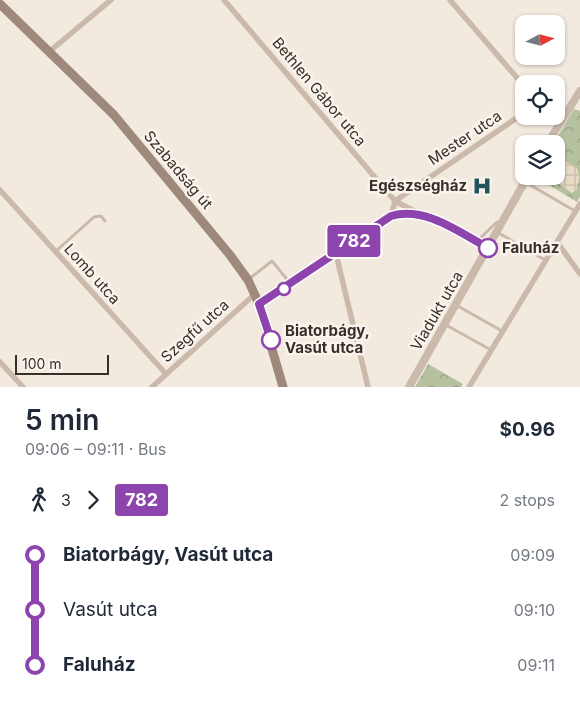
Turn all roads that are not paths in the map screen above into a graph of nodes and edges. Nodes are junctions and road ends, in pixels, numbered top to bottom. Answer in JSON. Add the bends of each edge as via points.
{"nodes":[{"id":1,"x":111,"y":0,"type":"edge"},
{"id":2,"x":224,"y":0,"type":"edge"},
{"id":3,"x":450,"y":0,"type":"edge"},
{"id":4,"x":0,"y":4,"type":"edge"},
{"id":5,"x":50,"y":51,"type":"junction"},
{"id":6,"x":515,"y":76,"type":"edge"},
{"id":7,"x":580,"y":91,"type":"edge"},
{"id":8,"x":577,"y":102,"type":"edge"},
{"id":9,"x":515,"y":119,"type":"edge"},
{"id":10,"x":558,"y":126,"type":"joint"},
{"id":11,"x":552,"y":135,"type":"edge"},
{"id":12,"x":523,"y":185,"type":"edge"},
{"id":13,"x":535,"y":185,"type":"edge"},
{"id":14,"x":0,"y":190,"type":"edge"},
{"id":15,"x":395,"y":201,"type":"junction"},
{"id":16,"x":580,"y":204,"type":"edge"},
{"id":17,"x":416,"y":212,"type":"junction"},
{"id":18,"x":576,"y":212,"type":"junction"},
{"id":19,"x":391,"y":216,"type":"junction"},
{"id":20,"x":105,"y":221,"type":"dead end"},
{"id":21,"x":498,"y":228,"type":"junction"},
{"id":22,"x":476,"y":242,"type":"junction"},
{"id":23,"x":558,"y":242,"type":"junction"},
{"id":24,"x":488,"y":248,"type":"junction"},
{"id":25,"x":55,"y":252,"type":"junction"},
{"id":26,"x":336,"y":254,"type":"junction"},
{"id":27,"x":546,"y":261,"type":"junction"},
{"id":28,"x":580,"y":274,"type":"edge"},
{"id":29,"x":248,"y":280,"type":"junction"},
{"id":30,"x":291,"y":284,"type":"junction"},
{"id":31,"x":255,"y":294,"type":"junction"},
{"id":32,"x":259,"y":304,"type":"junction"},
{"id":33,"x":456,"y":305,"type":"junction"},
{"id":34,"x":444,"y":324,"type":"junction"},
{"id":35,"x":502,"y":331,"type":"junction"},
{"id":36,"x":491,"y":350,"type":"junction"},
{"id":37,"x":0,"y":362,"type":"edge"},
{"id":38,"x":166,"y":374,"type":"junction"},
{"id":39,"x":23,"y":387,"type":"edge"},
{"id":40,"x":152,"y":387,"type":"edge"},
{"id":41,"x":284,"y":387,"type":"edge"},
{"id":42,"x":368,"y":387,"type":"edge"},
{"id":43,"x":409,"y":387,"type":"edge"},
{"id":44,"x":469,"y":387,"type":"edge"}],
"edges":[{"from":1,"to":5,"type":"street"},
{"from":2,"to":15,"type":"street","name":"Bethlen Gábor utca"},
{"from":3,"to":6,"type":"street"},
{"from":4,"to":5,"type":"main road","name":"Szabadság út"},
{"from":5,"to":29,"type":"main road","name":"Szabadság út","via":[[114,115],[184,196]]},
{"from":7,"to":8,"type":"street"},
{"from":8,"to":10,"type":"street"},
{"from":9,"to":15,"type":"street","name":"Mester utca"},
{"from":10,"to":11,"type":"street"},
{"from":12,"to":21,"type":"street","name":"Viadukt utca"},
{"from":13,"to":18,"type":"lane"},
{"from":14,"to":25,"type":"street","name":"Lomb utca"},
{"from":15,"to":17,"type":"street","name":"Bethlen Gábor utca"},
{"from":15,"to":19,"type":"street"},
{"from":16,"to":18,"type":"street"},
{"from":17,"to":19,"type":"street"},
{"from":17,"to":22,"type":"street","name":"Bethlen Gábor utca"},
{"from":18,"to":23,"type":"street"},
{"from":19,"to":26,"type":"street"},
{"from":20,"to":25,"type":"lane","via":[[100,216],[94,217]]},
{"from":21,"to":22,"type":"lane","via":[[497,222]]},
{"from":21,"to":24,"type":"street","name":"Viadukt utca"},
{"from":21,"to":27,"type":"lane"},
{"from":22,"to":24,"type":"street","name":"Bethlen Gábor utca"},
{"from":23,"to":27,"type":"street"},
{"from":23,"to":28,"type":"street"},
{"from":24,"to":33,"type":"street","name":"Viadukt utca"},
{"from":25,"to":38,"type":"street","name":"Lomb utca"},
{"from":26,"to":30,"type":"street"},
{"from":26,"to":42,"type":"street"},
{"from":27,"to":35,"type":"street"},
{"from":29,"to":30,"type":"lane","via":[[272,260]]},
{"from":29,"to":31,"type":"main road","name":"Szabadság út"},
{"from":30,"to":32,"type":"street"},
{"from":31,"to":32,"type":"main road","name":"Szabadság út"},
{"from":31,"to":38,"type":"street","name":"Szegfű utca"},
{"from":32,"to":41,"type":"main road","name":"Szabadság út"},
{"from":33,"to":34,"type":"street","name":"Viadukt utca"},
{"from":33,"to":35,"type":"lane"},
{"from":34,"to":36,"type":"lane"},
{"from":34,"to":43,"type":"street","name":"Viadukt utca"},
{"from":35,"to":36,"type":"street"},
{"from":36,"to":44,"type":"street"},
{"from":37,"to":39,"type":"street"},
{"from":38,"to":40,"type":"street","name":"Szegfű utca"}]}
